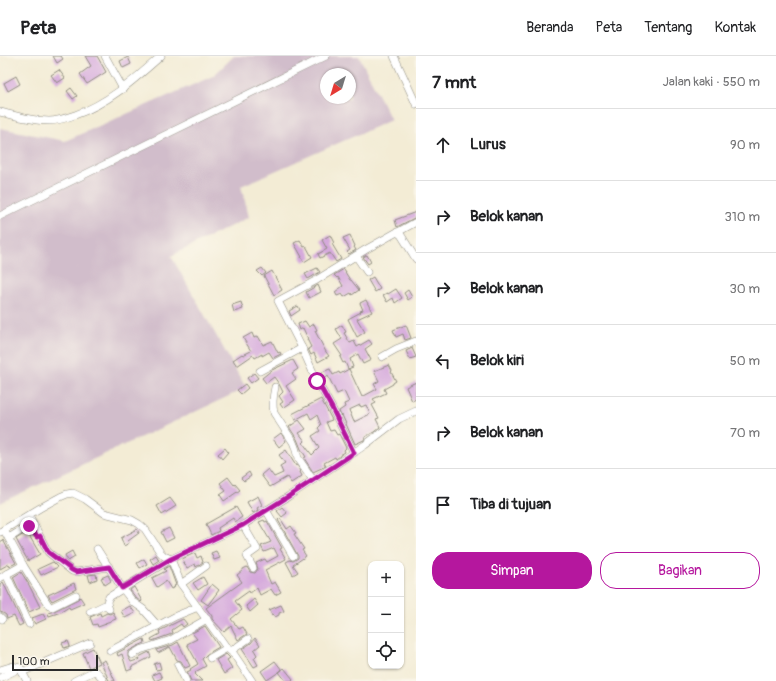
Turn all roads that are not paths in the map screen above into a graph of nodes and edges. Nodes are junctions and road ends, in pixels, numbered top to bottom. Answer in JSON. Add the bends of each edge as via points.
{"nodes":[{"id":1,"x":105,"y":56,"type":"edge"},
{"id":2,"x":161,"y":56,"type":"edge"},
{"id":3,"x":326,"y":56,"type":"edge"},
{"id":4,"x":394,"y":56,"type":"edge"},
{"id":5,"x":123,"y":89,"type":"junction"},
{"id":6,"x":416,"y":104,"type":"edge"},
{"id":7,"x":0,"y":112,"type":"edge"},
{"id":8,"x":0,"y":216,"type":"edge"},
{"id":9,"x":416,"y":222,"type":"edge"},
{"id":10,"x":398,"y":232,"type":"junction"},
{"id":11,"x":356,"y":256,"type":"junction"},
{"id":12,"x":416,"y":259,"type":"edge"},
{"id":13,"x":367,"y":272,"type":"dead end"},
{"id":14,"x":416,"y":341,"type":"edge"},
{"id":15,"x":302,"y":348,"type":"junction"},
{"id":16,"x":382,"y":357,"type":"dead end"},
{"id":17,"x":260,"y":371,"type":"dead end"},
{"id":18,"x":275,"y":387,"type":"dead end"},
{"id":19,"x":416,"y":410,"type":"edge"},
{"id":20,"x":354,"y":453,"type":"junction"},
{"id":21,"x":313,"y":480,"type":"junction"},
{"id":22,"x":266,"y":510,"type":"junction"},
{"id":23,"x":29,"y":515,"type":"junction"},
{"id":24,"x":243,"y":525,"type":"junction"},
{"id":25,"x":2,"y":531,"type":"edge"},
{"id":26,"x":40,"y":536,"type":"junction"},
{"id":27,"x":9,"y":538,"type":"junction"},
{"id":28,"x":98,"y":549,"type":"dead end"},
{"id":29,"x":293,"y":556,"type":"dead end"},
{"id":30,"x":171,"y":559,"type":"junction"},
{"id":31,"x":23,"y":565,"type":"junction"},
{"id":32,"x":206,"y":566,"type":"dead end"},
{"id":33,"x":109,"y":567,"type":"junction"},
{"id":34,"x":253,"y":568,"type":"dead end"},
{"id":35,"x":3,"y":576,"type":"edge"},
{"id":36,"x":181,"y":584,"type":"junction"},
{"id":37,"x":122,"y":588,"type":"junction"},
{"id":38,"x":76,"y":595,"type":"dead end"},
{"id":39,"x":198,"y":607,"type":"junction"},
{"id":40,"x":90,"y":612,"type":"dead end"},
{"id":41,"x":207,"y":619,"type":"junction"},
{"id":42,"x":29,"y":624,"type":"dead end"},
{"id":43,"x":158,"y":626,"type":"junction"},
{"id":44,"x":248,"y":639,"type":"dead end"},
{"id":45,"x":90,"y":643,"type":"dead end"},
{"id":46,"x":229,"y":649,"type":"junction"},
{"id":47,"x":110,"y":651,"type":"dead end"},
{"id":48,"x":132,"y":655,"type":"dead end"},
{"id":49,"x":210,"y":658,"type":"dead end"},
{"id":50,"x":178,"y":664,"type":"dead end"},
{"id":51,"x":0,"y":670,"type":"edge"},
{"id":52,"x":21,"y":670,"type":"junction"},
{"id":53,"x":0,"y":678,"type":"edge"},
{"id":54,"x":27,"y":681,"type":"edge"},
{"id":55,"x":74,"y":681,"type":"edge"},
{"id":56,"x":103,"y":681,"type":"edge"},
{"id":57,"x":186,"y":681,"type":"edge"},
{"id":58,"x":252,"y":681,"type":"edge"}],
"edges":[{"from":1,"to":5,"type":"street"},
{"from":2,"to":5,"type":"street"},
{"from":3,"to":8,"type":"street"},
{"from":4,"to":6,"type":"street"},
{"from":5,"to":7,"type":"street","via":[[102,103],[59,120],[39,120]]},
{"from":9,"to":10,"type":"street"},
{"from":10,"to":11,"type":"street"},
{"from":10,"to":12,"type":"street"},
{"from":11,"to":13,"type":"street"},
{"from":11,"to":15,"type":"street","via":[[315,282],[278,301]]},
{"from":14,"to":16,"type":"street"},
{"from":15,"to":17,"type":"street"},
{"from":15,"to":20,"type":"street"},
{"from":18,"to":21,"type":"street","via":[[272,399],[274,413]]},
{"from":19,"to":20,"type":"street","via":[[398,419]]},
{"from":20,"to":21,"type":"street"},
{"from":21,"to":22,"type":"street"},
{"from":22,"to":24,"type":"street"},
{"from":22,"to":29,"type":"street"},
{"from":23,"to":25,"type":"street"},
{"from":23,"to":26,"type":"street"},
{"from":23,"to":30,"type":"street","via":[[60,497],[73,493],[104,513],[139,524],[146,529],[160,552]]},
{"from":24,"to":30,"type":"street"},
{"from":24,"to":34,"type":"street","via":[[257,549],[247,556]]},
{"from":25,"to":27,"type":"street"},
{"from":26,"to":27,"type":"street","via":[[37,537],[28,526]]},
{"from":26,"to":33,"type":"street","via":[[48,552],[76,572]]},
{"from":27,"to":31,"type":"street"},
{"from":28,"to":33,"type":"street"},
{"from":30,"to":36,"type":"street"},
{"from":30,"to":37,"type":"street"},
{"from":31,"to":35,"type":"street"},
{"from":31,"to":38,"type":"street","via":[[50,607]]},
{"from":32,"to":36,"type":"street"},
{"from":33,"to":37,"type":"street"},
{"from":35,"to":42,"type":"street"},
{"from":36,"to":39,"type":"street"},
{"from":37,"to":40,"type":"street","via":[[109,596],[108,607]]},
{"from":37,"to":43,"type":"street","via":[[132,602],[143,609]]},
{"from":39,"to":41,"type":"street"},
{"from":39,"to":43,"type":"street"},
{"from":41,"to":46,"type":"street"},
{"from":41,"to":48,"type":"street","via":[[171,640]]},
{"from":43,"to":47,"type":"street"},
{"from":44,"to":46,"type":"street"},
{"from":45,"to":52,"type":"street"},
{"from":46,"to":49,"type":"street"},
{"from":46,"to":58,"type":"street"},
{"from":50,"to":57,"type":"street"},
{"from":51,"to":52,"type":"street","via":[[13,666]]},
{"from":52,"to":53,"type":"street"},
{"from":52,"to":54,"type":"street"},
{"from":55,"to":56,"type":"street","via":[[94,671],[100,674]]}]}
